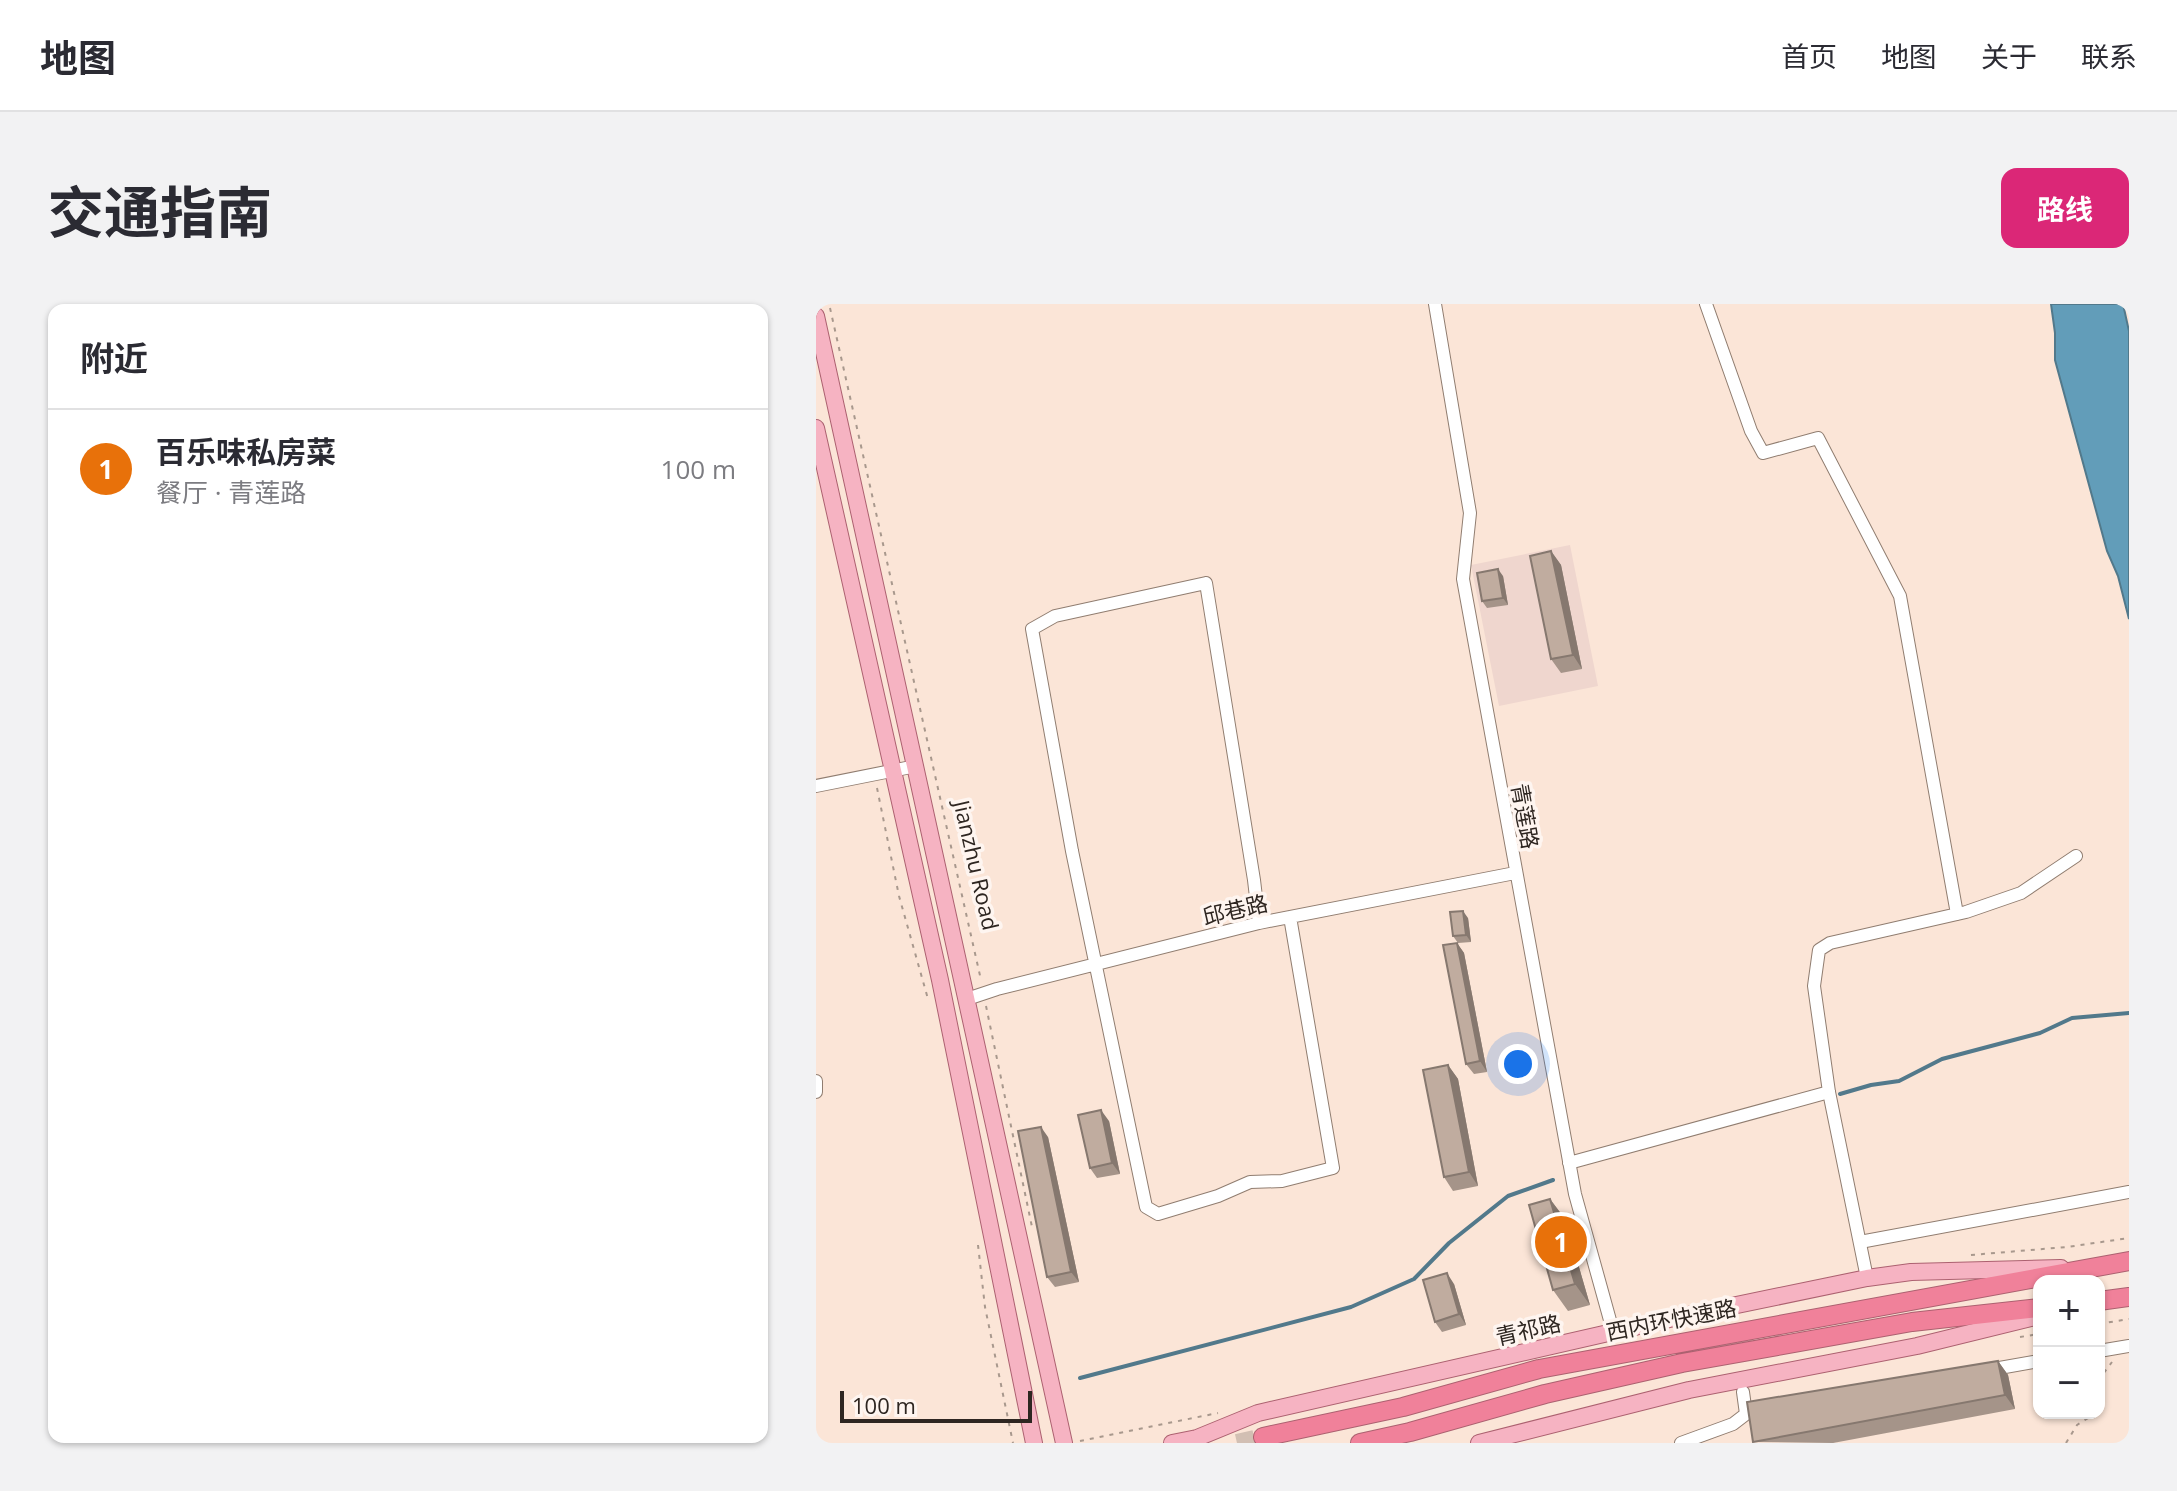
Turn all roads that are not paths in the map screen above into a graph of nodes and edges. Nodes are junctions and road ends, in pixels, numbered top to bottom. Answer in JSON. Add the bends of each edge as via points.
{"nodes":[{"id":1,"x":1435,"y":304,"type":"edge"},
{"id":2,"x":1706,"y":304,"type":"edge"},
{"id":3,"x":816,"y":316,"type":"edge"},
{"id":4,"x":816,"y":428,"type":"edge"},
{"id":5,"x":916,"y":766,"type":"junction"},
{"id":6,"x":894,"y":771,"type":"junction"},
{"id":7,"x":816,"y":786,"type":"edge"},
{"id":8,"x":2076,"y":856,"type":"dead end"},
{"id":9,"x":1515,"y":873,"type":"junction"},
{"id":10,"x":1957,"y":914,"type":"junction"},
{"id":11,"x":1290,"y":917,"type":"junction"},
{"id":12,"x":1259,"y":923,"type":"junction"},
{"id":13,"x":1096,"y":964,"type":"junction"},
{"id":14,"x":976,"y":996,"type":"junction"},
{"id":15,"x":816,"y":1081,"type":"edge"},
{"id":16,"x":816,"y":1092,"type":"edge"},
{"id":17,"x":1829,"y":1092,"type":"junction"},
{"id":18,"x":1569,"y":1163,"type":"junction"},
{"id":19,"x":2129,"y":1192,"type":"edge"},
{"id":20,"x":1860,"y":1242,"type":"junction"},
{"id":21,"x":2129,"y":1261,"type":"edge"},
{"id":22,"x":2091,"y":1267,"type":"junction"},
{"id":23,"x":1867,"y":1278,"type":"junction"},
{"id":24,"x":2129,"y":1297,"type":"edge"},
{"id":25,"x":2105,"y":1300,"type":"edge"},
{"id":26,"x":2033,"y":1309,"type":"edge"},
{"id":27,"x":2033,"y":1317,"type":"edge"},
{"id":28,"x":1613,"y":1331,"type":"junction"},
{"id":29,"x":2125,"y":1347,"type":"edge"},
{"id":30,"x":2105,"y":1350,"type":"edge"},
{"id":31,"x":2033,"y":1362,"type":"edge"},
{"id":32,"x":1979,"y":1371,"type":"edge"},
{"id":33,"x":1743,"y":1392,"type":"dead end"},
{"id":34,"x":1263,"y":1437,"type":"dead end"},
{"id":35,"x":1073,"y":1442,"type":"edge"},
{"id":36,"x":1034,"y":1443,"type":"edge"},
{"id":37,"x":1172,"y":1443,"type":"edge"},
{"id":38,"x":1360,"y":1443,"type":"edge"},
{"id":39,"x":1479,"y":1443,"type":"edge"},
{"id":40,"x":1681,"y":1443,"type":"edge"}],
"edges":[{"from":1,"to":9,"type":"street","name":"青莲路","via":[[1470,513],[1463,579]]},
{"from":2,"to":10,"type":"street","via":[[1763,453],[1818,438],[1900,596]]},
{"from":3,"to":5,"type":"main road","name":"Jianzhu Road"},
{"from":4,"to":6,"type":"main road"},
{"from":5,"to":6,"type":"street"},
{"from":5,"to":14,"type":"main road","name":"Jianzhu Road"},
{"from":6,"to":7,"type":"street"},
{"from":6,"to":36,"type":"main road"},
{"from":8,"to":10,"type":"street","via":[[2021,893]]},
{"from":9,"to":11,"type":"street","name":"邱巷路"},
{"from":9,"to":18,"type":"street","name":"青莲路"},
{"from":10,"to":17,"type":"street","via":[[1819,950],[1814,986]]},
{"from":11,"to":12,"type":"street","name":"邱巷路"},
{"from":11,"to":13,"type":"street","via":[[1333,1168],[1282,1181],[1250,1182],[1158,1214],[1146,1207]]},
{"from":12,"to":13,"type":"street","name":"邱巷路"},
{"from":12,"to":13,"type":"street","via":[[1206,583],[1055,616],[1032,629]]},
{"from":13,"to":14,"type":"street","name":"邱巷路"},
{"from":14,"to":35,"type":"main road","name":"Jianzhu Road"},
{"from":15,"to":16,"type":"street"},
{"from":17,"to":18,"type":"street"},
{"from":17,"to":20,"type":"street"},
{"from":18,"to":28,"type":"street","name":"青莲路"},
{"from":19,"to":20,"type":"street"},
{"from":20,"to":23,"type":"street"},
{"from":21,"to":22,"type":"highway","name":"西内环快速路"},
{"from":22,"to":23,"type":"main road","name":"青祁路"},
{"from":22,"to":34,"type":"highway","name":"西内环快速路","via":[[1539,1369],[1403,1407]]},
{"from":23,"to":28,"type":"main road","name":"青祁路"},
{"from":24,"to":25,"type":"highway"},
{"from":26,"to":38,"type":"highway","name":"西内环快速路","via":[[1912,1322],[1682,1363]]},
{"from":27,"to":39,"type":"main road","via":[[1689,1390]]},
{"from":28,"to":37,"type":"main road","name":"青祁路","via":[[1258,1413]]},
{"from":29,"to":30,"type":"street"},
{"from":31,"to":32,"type":"street"},
{"from":33,"to":40,"type":"street","via":[[1749,1411],[1733,1424]]}]}
